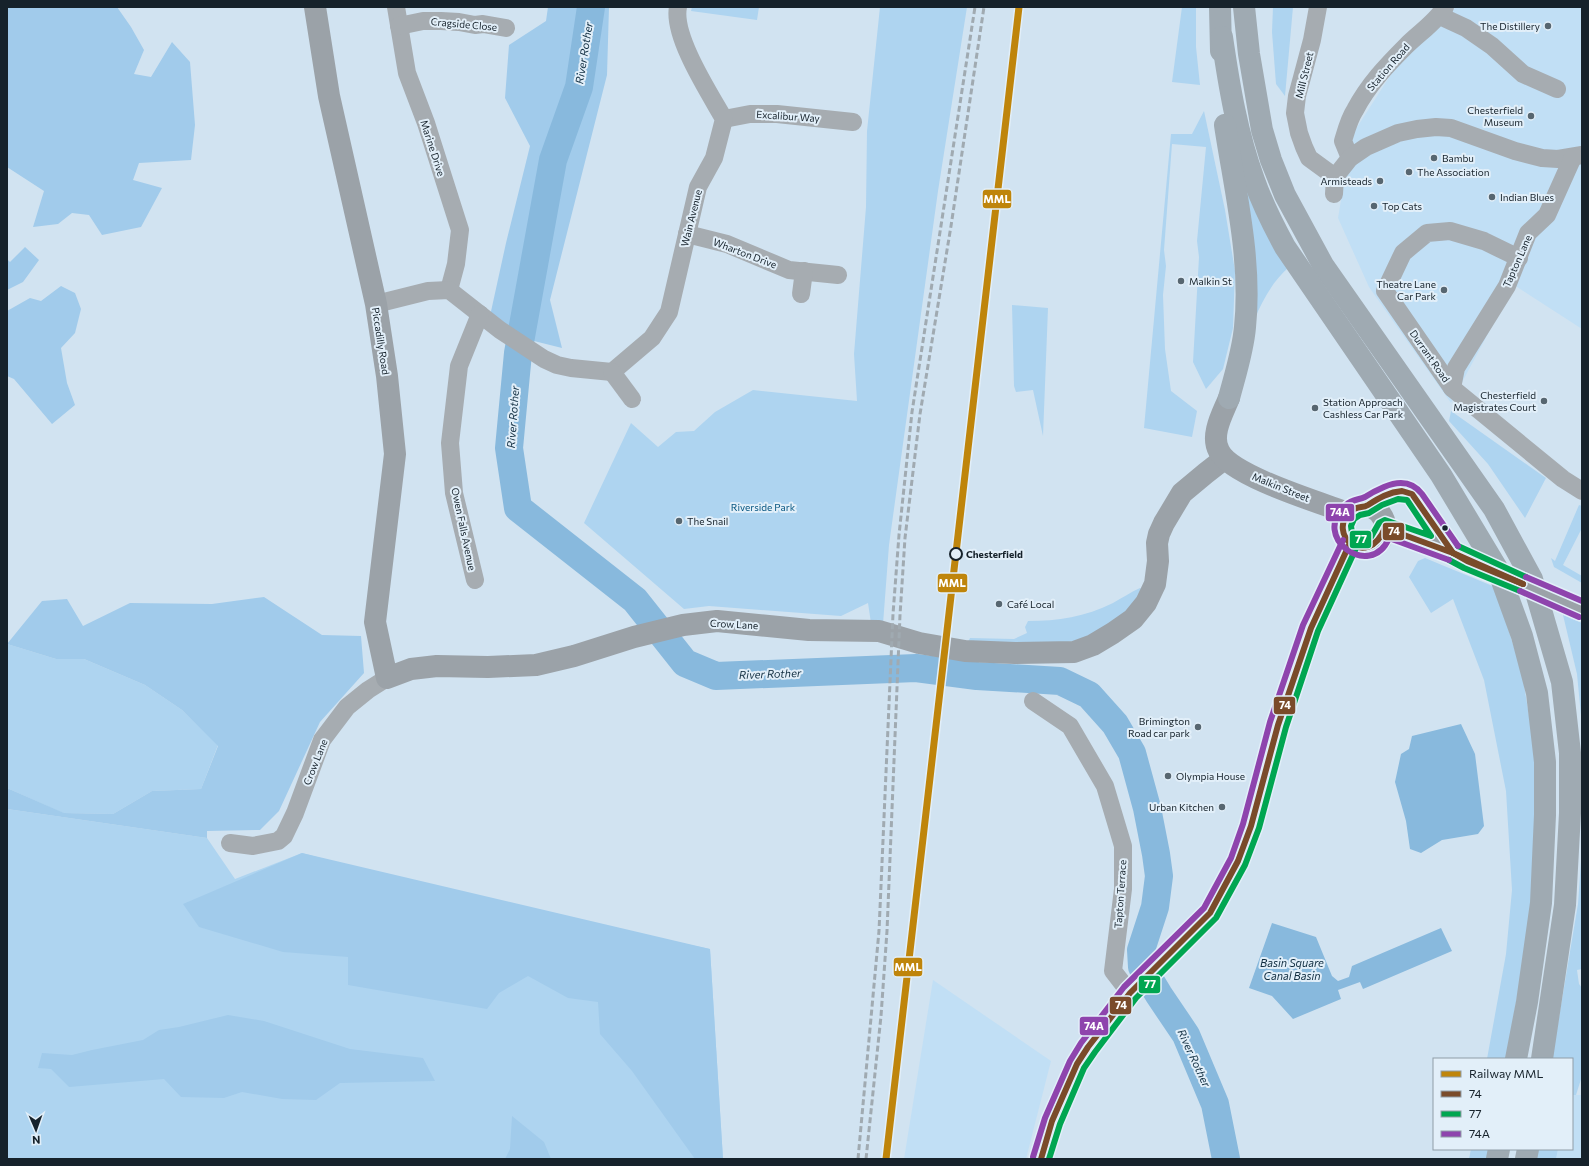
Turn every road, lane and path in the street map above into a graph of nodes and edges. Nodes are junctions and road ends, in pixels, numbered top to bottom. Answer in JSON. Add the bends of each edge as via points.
{"nodes":[{"id":1,"x":315,"y":7,"type":"edge"},
{"id":2,"x":396,"y":7,"type":"edge"},
{"id":3,"x":678,"y":7,"type":"edge"},
{"id":4,"x":1220,"y":7,"type":"edge"},
{"id":5,"x":1244,"y":7,"type":"edge"},
{"id":6,"x":1318,"y":7,"type":"edge"},
{"id":7,"x":1443,"y":11,"type":"edge"},
{"id":8,"x":399,"y":26,"type":"junction"},
{"id":9,"x":506,"y":28,"type":"dead end"},
{"id":10,"x":1222,"y":36,"type":"junction"},
{"id":11,"x":1557,"y":89,"type":"dead end"},
{"id":12,"x":724,"y":119,"type":"junction"},
{"id":13,"x":853,"y":122,"type":"dead end"},
{"id":14,"x":1577,"y":156,"type":"edge"},
{"id":15,"x":1350,"y":158,"type":"junction"},
{"id":16,"x":1335,"y":177,"type":"junction"},
{"id":17,"x":1334,"y":194,"type":"dead end"},
{"id":18,"x":687,"y":234,"type":"junction"},
{"id":19,"x":1519,"y":258,"type":"junction"},
{"id":20,"x":804,"y":271,"type":"junction"},
{"id":21,"x":838,"y":275,"type":"dead end"},
{"id":22,"x":449,"y":290,"type":"junction"},
{"id":23,"x":801,"y":294,"type":"dead end"},
{"id":24,"x":376,"y":304,"type":"junction"},
{"id":25,"x":480,"y":314,"type":"junction"},
{"id":26,"x":612,"y":372,"type":"junction"},
{"id":27,"x":1452,"y":388,"type":"junction"},
{"id":28,"x":1230,"y":398,"type":"joint"},
{"id":29,"x":632,"y":399,"type":"dead end"},
{"id":30,"x":1231,"y":464,"type":"junction"},
{"id":31,"x":1582,"y":491,"type":"edge"},
{"id":32,"x":1357,"y":510,"type":"junction"},
{"id":33,"x":1385,"y":528,"type":"junction"},
{"id":34,"x":1350,"y":543,"type":"junction"},
{"id":35,"x":1453,"y":553,"type":"junction"},
{"id":36,"x":475,"y":580,"type":"dead end"},
{"id":37,"x":1582,"y":610,"type":"edge"},
{"id":38,"x":387,"y":678,"type":"junction"},
{"id":39,"x":1033,"y":701,"type":"dead end"},
{"id":40,"x":230,"y":843,"type":"dead end"},
{"id":41,"x":1130,"y":994,"type":"junction"},
{"id":42,"x":1516,"y":1058,"type":"edge"},
{"id":43,"x":1542,"y":1058,"type":"edge"},
{"id":44,"x":1041,"y":1159,"type":"edge"}],
"edges":[{"from":1,"to":24,"type":"street","name":"Piccadilly Road","via":[[329,96]]},
{"from":2,"to":8,"type":"street","name":"Marine Drive"},
{"from":3,"to":12,"type":"street","via":[[678,21],[686,50]]},
{"from":4,"to":10,"type":"highway"},
{"from":5,"to":43,"type":"highway","via":[[1262,130],[1285,195],[1322,265],[1494,509],[1532,578],[1562,682],[1570,753],[1570,813],[1565,905]]},
{"from":6,"to":16,"type":"street","name":"Mill Street","via":[[1295,113],[1299,133],[1309,158]]},
{"from":7,"to":11,"type":"street","via":[[1492,46],[1523,74]]},
{"from":7,"to":15,"type":"street","name":"Station Road","via":[[1395,57],[1372,82],[1361,99],[1342,141]]},
{"from":8,"to":9,"type":"street","name":"Cragside Close","via":[[423,21],[441,21]]},
{"from":8,"to":22,"type":"street","name":"Marine Drive","via":[[407,73],[426,123],[460,230],[456,264]]},
{"from":10,"to":28,"type":"highway","via":[[1220,87],[1242,231],[1247,291],[1245,328]]},
{"from":10,"to":42,"type":"highway","via":[[1229,86],[1244,151],[1272,222],[1285,247],[1441,475],[1478,536],[1498,570],[1522,636],[1537,693],[1545,762],[1545,815],[1541,903]]},
{"from":12,"to":13,"type":"street","name":"Excalibur Way","via":[[750,114],[777,114]]},
{"from":12,"to":18,"type":"street","name":"Wain Avenue","via":[[714,158],[698,187]]},
{"from":14,"to":15,"type":"street","via":[[1542,158],[1451,128],[1436,127],[1398,133],[1366,147]]},
{"from":14,"to":19,"type":"street","name":"Tapton Lane","via":[[1548,215],[1528,233]]},
{"from":15,"to":16,"type":"street"},
{"from":16,"to":17,"type":"street"},
{"from":18,"to":20,"type":"street","name":"Wharton Drive","via":[[727,244],[789,270]]},
{"from":18,"to":26,"type":"street","name":"Wain Avenue","via":[[669,312],[652,338]]},
{"from":19,"to":27,"type":"street","name":"Tapton Lane","via":[[1507,286],[1456,368]]},
{"from":19,"to":27,"type":"street","name":"Durrant Road","via":[[1484,241],[1450,231],[1427,233],[1403,253],[1385,291]]},
{"from":20,"to":21,"type":"street","name":"Wharton Drive"},
{"from":20,"to":23,"type":"street"},
{"from":22,"to":24,"type":"street","via":[[428,291]]},
{"from":22,"to":25,"type":"street"},
{"from":24,"to":38,"type":"street","name":"Piccadilly Road","via":[[395,454],[376,622]]},
{"from":25,"to":26,"type":"street","via":[[500,330],[557,365]]},
{"from":25,"to":36,"type":"street","name":"Owen Falls Avenue","via":[[459,366],[450,443],[454,493]]},
{"from":26,"to":29,"type":"street"},
{"from":27,"to":31,"type":"street","name":"Durrant Road","via":[[1563,479]]},
{"from":28,"to":30,"type":"street","via":[[1216,437],[1218,451]]},
{"from":30,"to":32,"type":"street","name":"Malkin Street","via":[[1305,498]]},
{"from":30,"to":38,"type":"street","name":"Crow Lane","via":[[1206,472],[1182,494],[1164,523],[1157,543],[1155,584],[1146,603],[1132,619],[1113,633],[1093,645],[1074,652],[965,651],[919,643],[879,631],[809,630],[717,621],[683,625],[536,665],[437,666],[411,669]]},
{"from":32,"to":33,"type":"street","via":[[1374,508],[1384,520]]},
{"from":32,"to":34,"type":"street","via":[[1344,520],[1343,529]]},
{"from":32,"to":35,"type":"street","via":[[1388,494],[1405,490],[1413,494]]},
{"from":33,"to":34,"type":"street","via":[[1378,543],[1371,547],[1357,547]]},
{"from":33,"to":35,"type":"street"},
{"from":34,"to":41,"type":"street","via":[[1311,628],[1278,725],[1251,826],[1238,861],[1210,913]]},
{"from":35,"to":37,"type":"street","bridge":true},
{"from":38,"to":40,"type":"street","name":"Crow Lane","via":[[347,706],[322,740],[284,836],[278,841],[253,846]]},
{"from":39,"to":41,"type":"street","name":"Tapton Terrace","via":[[1070,726],[1105,786],[1123,846],[1123,889],[1113,971]]},
{"from":41,"to":44,"type":"street","via":[[1106,1022],[1077,1064],[1052,1122]]}]}
